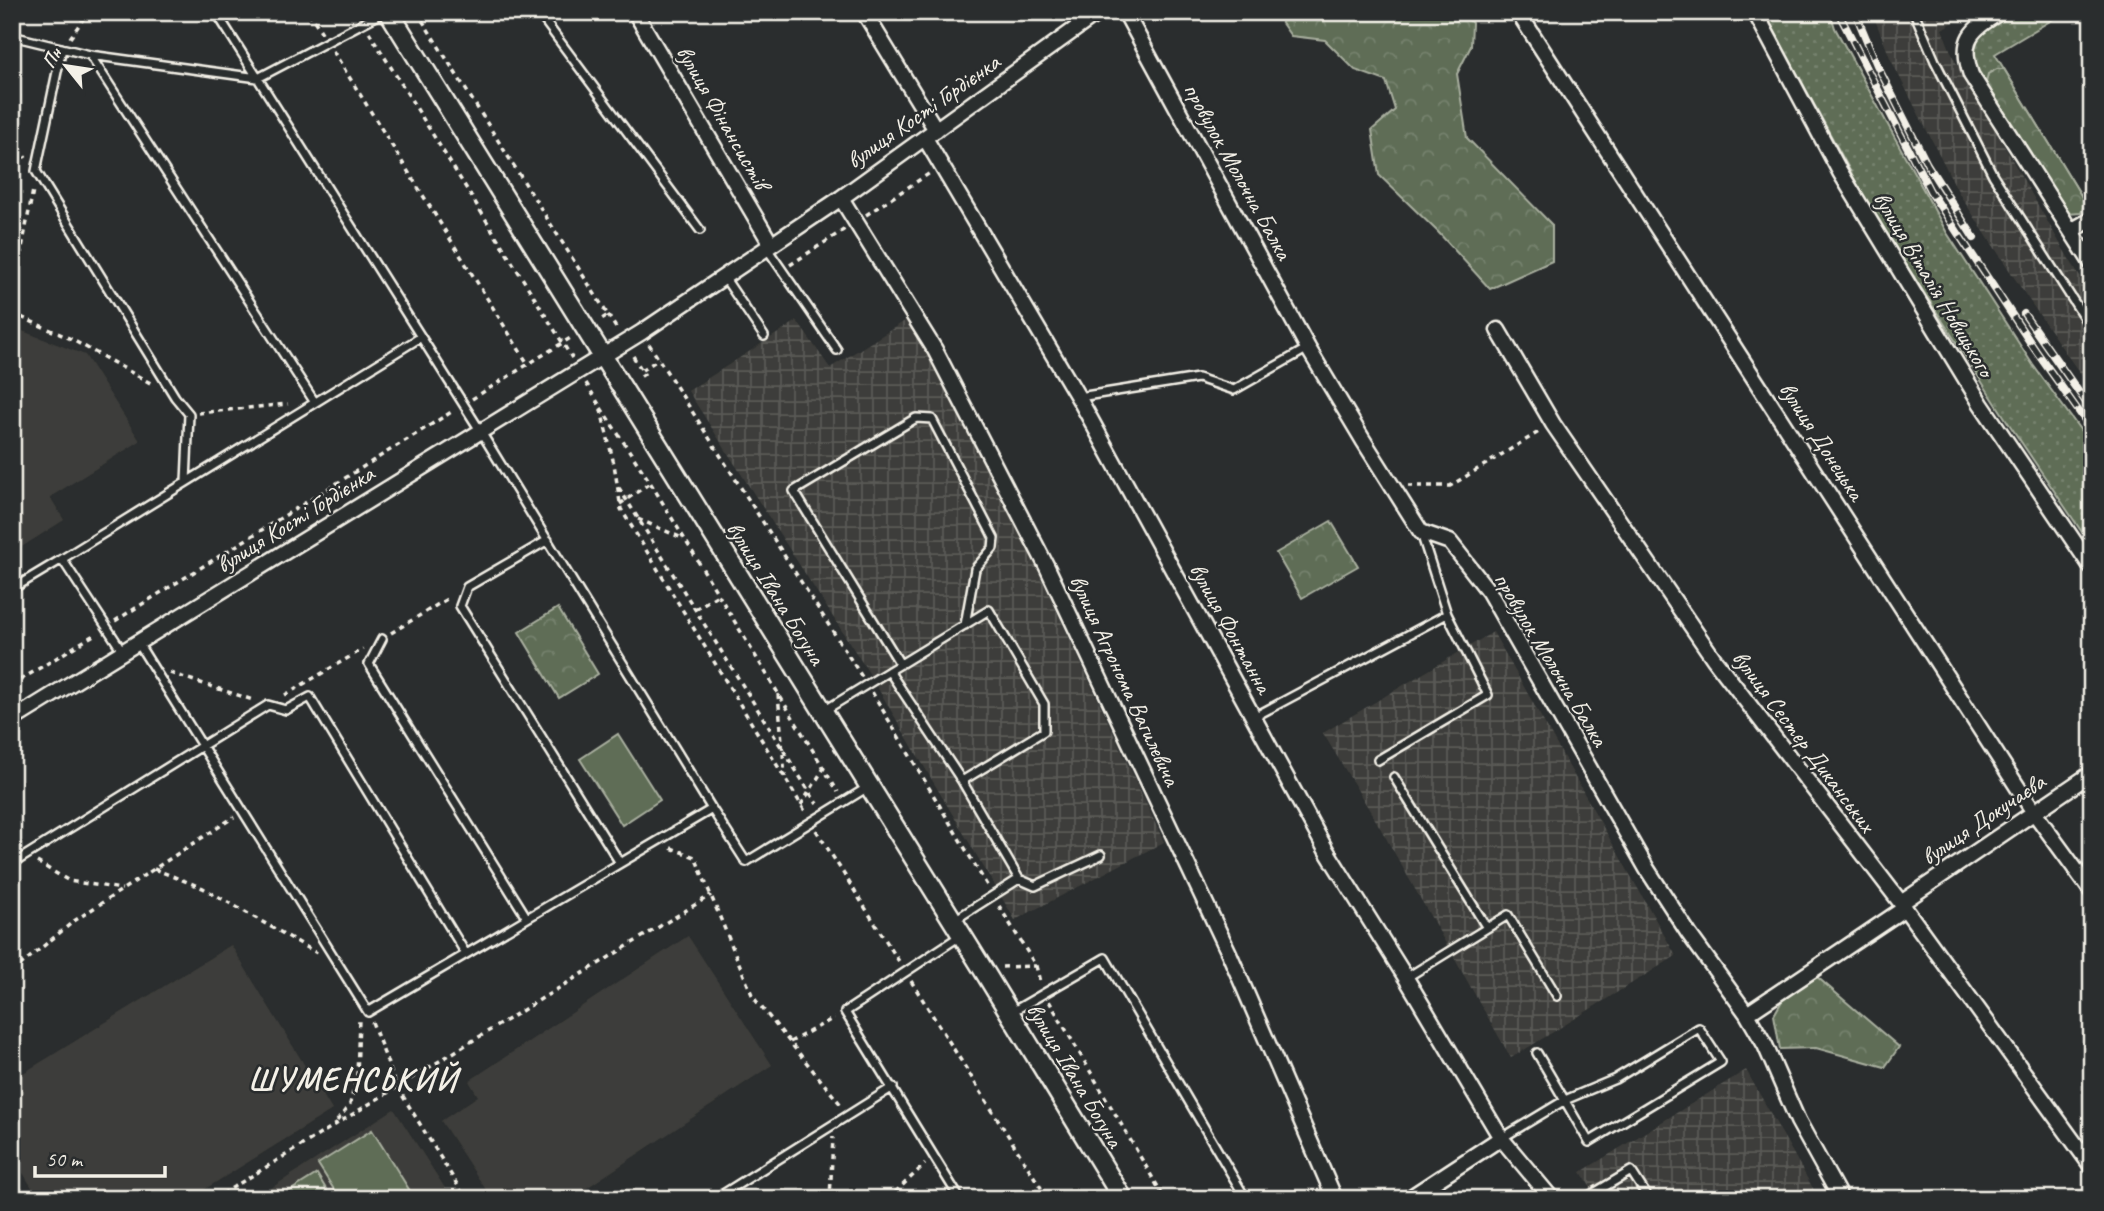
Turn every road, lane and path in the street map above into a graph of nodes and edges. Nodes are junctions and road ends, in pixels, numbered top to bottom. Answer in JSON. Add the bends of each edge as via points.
{"nodes":[{"id":1,"x":88,"y":12,"type":"edge"},
{"id":2,"x":216,"y":12,"type":"edge"},
{"id":3,"x":309,"y":12,"type":"edge"},
{"id":4,"x":384,"y":12,"type":"edge"},
{"id":5,"x":389,"y":12,"type":"edge"},
{"id":6,"x":417,"y":12,"type":"edge"},
{"id":7,"x":538,"y":12,"type":"edge"},
{"id":8,"x":635,"y":12,"type":"edge"},
{"id":9,"x":864,"y":12,"type":"edge"},
{"id":10,"x":1099,"y":12,"type":"edge"},
{"id":11,"x":1125,"y":12,"type":"edge"},
{"id":12,"x":1518,"y":12,"type":"edge"},
{"id":13,"x":1755,"y":12,"type":"edge"},
{"id":14,"x":1914,"y":12,"type":"edge"},
{"id":15,"x":2000,"y":12,"type":"edge"},
{"id":16,"x":364,"y":23,"type":"junction"},
{"id":17,"x":12,"y":36,"type":"edge"},
{"id":18,"x":328,"y":43,"type":"junction"},
{"id":19,"x":62,"y":48,"type":"junction"},
{"id":20,"x":90,"y":55,"type":"junction"},
{"id":21,"x":12,"y":76,"type":"edge"},
{"id":22,"x":258,"y":78,"type":"junction"},
{"id":23,"x":12,"y":114,"type":"edge"},
{"id":24,"x":930,"y":134,"type":"junction"},
{"id":25,"x":12,"y":141,"type":"edge"},
{"id":26,"x":36,"y":172,"type":"junction"},
{"id":27,"x":841,"y":198,"type":"junction"},
{"id":28,"x":2092,"y":219,"type":"edge"},
{"id":29,"x":699,"y":230,"type":"dead end"},
{"id":30,"x":2071,"y":231,"type":"junction"},
{"id":31,"x":768,"y":246,"type":"junction"},
{"id":32,"x":2092,"y":264,"type":"edge"},
{"id":33,"x":12,"y":272,"type":"edge"},
{"id":34,"x":723,"y":276,"type":"junction"},
{"id":35,"x":12,"y":313,"type":"edge"},
{"id":36,"x":585,"y":329,"type":"junction"},
{"id":37,"x":1497,"y":330,"type":"dead end"},
{"id":38,"x":2092,"y":330,"type":"edge"},
{"id":39,"x":642,"y":332,"type":"junction"},
{"id":40,"x":764,"y":336,"type":"dead end"},
{"id":41,"x":421,"y":337,"type":"junction"},
{"id":42,"x":562,"y":343,"type":"junction"},
{"id":43,"x":1308,"y":348,"type":"junction"},
{"id":44,"x":837,"y":350,"type":"dead end"},
{"id":45,"x":602,"y":357,"type":"junction"},
{"id":46,"x":659,"y":359,"type":"junction"},
{"id":47,"x":528,"y":364,"type":"junction"},
{"id":48,"x":642,"y":370,"type":"dead end"},
{"id":49,"x":590,"y":390,"type":"dead end"},
{"id":50,"x":174,"y":397,"type":"junction"},
{"id":51,"x":1079,"y":398,"type":"junction"},
{"id":52,"x":314,"y":401,"type":"junction"},
{"id":53,"x":464,"y":404,"type":"junction"},
{"id":54,"x":600,"y":406,"type":"junction"},
{"id":55,"x":189,"y":414,"type":"junction"},
{"id":56,"x":1553,"y":424,"type":"junction"},
{"id":57,"x":481,"y":432,"type":"junction"},
{"id":58,"x":186,"y":482,"type":"junction"},
{"id":59,"x":650,"y":482,"type":"junction"},
{"id":60,"x":617,"y":486,"type":"junction"},
{"id":61,"x":1392,"y":486,"type":"junction"},
{"id":62,"x":626,"y":500,"type":"junction"},
{"id":63,"x":620,"y":504,"type":"junction"},
{"id":64,"x":638,"y":518,"type":"junction"},
{"id":65,"x":1421,"y":532,"type":"junction"},
{"id":66,"x":684,"y":539,"type":"junction"},
{"id":67,"x":548,"y":540,"type":"junction"},
{"id":68,"x":62,"y":559,"type":"junction"},
{"id":69,"x":2092,"y":568,"type":"edge"},
{"id":70,"x":12,"y":589,"type":"edge"},
{"id":71,"x":718,"y":595,"type":"junction"},
{"id":72,"x":695,"y":610,"type":"junction"},
{"id":73,"x":1447,"y":614,"type":"junction"},
{"id":74,"x":965,"y":625,"type":"junction"},
{"id":75,"x":106,"y":627,"type":"junction"},
{"id":76,"x":382,"y":639,"type":"dead end"},
{"id":77,"x":137,"y":643,"type":"junction"},
{"id":78,"x":123,"y":652,"type":"junction"},
{"id":79,"x":900,"y":664,"type":"junction"},
{"id":80,"x":153,"y":668,"type":"junction"},
{"id":81,"x":889,"y":671,"type":"junction"},
{"id":82,"x":867,"y":684,"type":"junction"},
{"id":83,"x":12,"y":685,"type":"edge"},
{"id":84,"x":777,"y":692,"type":"junction"},
{"id":85,"x":268,"y":705,"type":"junction"},
{"id":86,"x":822,"y":712,"type":"junction"},
{"id":87,"x":1254,"y":717,"type":"junction"},
{"id":88,"x":12,"y":720,"type":"edge"},
{"id":89,"x":202,"y":746,"type":"junction"},
{"id":90,"x":783,"y":749,"type":"junction"},
{"id":91,"x":1378,"y":760,"type":"dead end"},
{"id":92,"x":824,"y":768,"type":"junction"},
{"id":93,"x":2092,"y":773,"type":"edge"},
{"id":94,"x":1394,"y":777,"type":"dead end"},
{"id":95,"x":785,"y":779,"type":"junction"},
{"id":96,"x":962,"y":781,"type":"junction"},
{"id":97,"x":868,"y":787,"type":"junction"},
{"id":98,"x":809,"y":792,"type":"junction"},
{"id":99,"x":845,"y":803,"type":"junction"},
{"id":100,"x":801,"y":805,"type":"junction"},
{"id":101,"x":712,"y":809,"type":"junction"},
{"id":102,"x":2033,"y":811,"type":"junction"},
{"id":103,"x":243,"y":812,"type":"junction"},
{"id":104,"x":824,"y":815,"type":"junction"},
{"id":105,"x":812,"y":822,"type":"junction"},
{"id":106,"x":656,"y":842,"type":"junction"},
{"id":107,"x":1101,"y":855,"type":"dead end"},
{"id":108,"x":26,"y":856,"type":"junction"},
{"id":109,"x":620,"y":863,"type":"junction"},
{"id":110,"x":12,"y":864,"type":"edge"},
{"id":111,"x":154,"y":869,"type":"junction"},
{"id":112,"x":1019,"y":879,"type":"junction"},
{"id":113,"x":123,"y":889,"type":"junction"},
{"id":114,"x":2092,"y":892,"type":"edge"},
{"id":115,"x":710,"y":895,"type":"junction"},
{"id":116,"x":993,"y":896,"type":"junction"},
{"id":117,"x":1903,"y":905,"type":"junction"},
{"id":118,"x":527,"y":918,"type":"junction"},
{"id":119,"x":1487,"y":928,"type":"junction"},
{"id":120,"x":957,"y":929,"type":"junction"},
{"id":121,"x":466,"y":954,"type":"junction"},
{"id":122,"x":341,"y":967,"type":"junction"},
{"id":123,"x":999,"y":967,"type":"dead end"},
{"id":124,"x":1035,"y":967,"type":"junction"},
{"id":125,"x":12,"y":972,"type":"edge"},
{"id":126,"x":906,"y":972,"type":"junction"},
{"id":127,"x":1406,"y":978,"type":"junction"},
{"id":128,"x":1044,"y":994,"type":"junction"},
{"id":129,"x":1557,"y":996,"type":"dead end"},
{"id":130,"x":360,"y":998,"type":"junction"},
{"id":131,"x":369,"y":1012,"type":"junction"},
{"id":132,"x":845,"y":1012,"type":"junction"},
{"id":133,"x":1009,"y":1014,"type":"junction"},
{"id":134,"x":1747,"y":1014,"type":"junction"},
{"id":135,"x":790,"y":1042,"type":"junction"},
{"id":136,"x":1537,"y":1053,"type":"dead end"},
{"id":137,"x":396,"y":1086,"type":"junction"},
{"id":138,"x":893,"y":1087,"type":"junction"},
{"id":139,"x":1565,"y":1100,"type":"junction"},
{"id":140,"x":849,"y":1115,"type":"junction"},
{"id":141,"x":336,"y":1123,"type":"junction"},
{"id":142,"x":834,"y":1125,"type":"junction"},
{"id":143,"x":1501,"y":1138,"type":"junction"},
{"id":144,"x":934,"y":1155,"type":"junction"},
{"id":145,"x":2092,"y":1167,"type":"edge"},
{"id":146,"x":12,"y":1179,"type":"edge"},
{"id":147,"x":273,"y":1196,"type":"dead end"},
{"id":148,"x":25,"y":1199,"type":"edge"},
{"id":149,"x":214,"y":1199,"type":"edge"},
{"id":150,"x":228,"y":1199,"type":"edge"},
{"id":151,"x":466,"y":1199,"type":"edge"},
{"id":152,"x":715,"y":1199,"type":"edge"},
{"id":153,"x":830,"y":1199,"type":"edge"},
{"id":154,"x":888,"y":1199,"type":"edge"},
{"id":155,"x":960,"y":1199,"type":"edge"},
{"id":156,"x":1048,"y":1199,"type":"edge"},
{"id":157,"x":1123,"y":1199,"type":"edge"},
{"id":158,"x":1165,"y":1199,"type":"edge"},
{"id":159,"x":1246,"y":1199,"type":"edge"},
{"id":160,"x":1335,"y":1199,"type":"edge"},
{"id":161,"x":1408,"y":1199,"type":"edge"},
{"id":162,"x":1552,"y":1199,"type":"edge"},
{"id":163,"x":1584,"y":1199,"type":"edge"},
{"id":164,"x":1649,"y":1199,"type":"edge"},
{"id":165,"x":1841,"y":1199,"type":"edge"}],
"edges":[{"from":1,"to":19,"type":"path"},
{"from":2,"to":22,"type":"lane"},
{"from":3,"to":18,"type":"path"},
{"from":4,"to":16,"type":"lane"},
{"from":5,"to":36,"type":"street","name":"вулиця Івана Богуна"},
{"from":6,"to":36,"type":"path","via":[[608,315]]},
{"from":7,"to":29,"type":"lane"},
{"from":8,"to":31,"type":"street","name":"вулиця Фінансистів"},
{"from":9,"to":24,"type":"street","name":"вулиця Фонтанна"},
{"from":10,"to":24,"type":"street","name":"вулиця Кості Гордієнка"},
{"from":11,"to":43,"type":"street","name":"провулок Молочна Балка"},
{"from":12,"to":102,"type":"street","name":"вулиця Донецька"},
{"from":13,"to":69,"type":"street","name":"вулиця Віталія Новицького","via":[[1875,230],[1981,404]]},
{"from":14,"to":38,"type":"lane","via":[[1993,175]]},
{"from":15,"to":30,"type":"street","via":[[1972,33],[1965,50],[1971,75]]},
{"from":16,"to":18,"type":"lane"},
{"from":16,"to":42,"type":"path"},
{"from":17,"to":19,"type":"lane"},
{"from":18,"to":22,"type":"lane"},
{"from":18,"to":47,"type":"path"},
{"from":19,"to":20,"type":"lane"},
{"from":19,"to":26,"type":"lane"},
{"from":20,"to":22,"type":"lane"},
{"from":20,"to":52,"type":"lane"},
{"from":21,"to":23,"type":"path","via":[[20,98]]},
{"from":22,"to":41,"type":"lane"},
{"from":24,"to":27,"type":"street","name":"вулиця Кості Гордієнка"},
{"from":24,"to":51,"type":"street","name":"вулиця Фонтанна"},
{"from":25,"to":26,"type":"path"},
{"from":26,"to":33,"type":"path","via":[[18,269]]},
{"from":26,"to":50,"type":"lane"},
{"from":27,"to":31,"type":"street","name":"вулиця Кості Гордієнка"},
{"from":27,"to":160,"type":"street","name":"вулиця Агронома Вагилевича","via":[[935,350],[1047,567],[1228,953]]},
{"from":28,"to":30,"type":"street"},
{"from":30,"to":32,"type":"street"},
{"from":31,"to":34,"type":"street","name":"вулиця Кості Гордієнка"},
{"from":31,"to":44,"type":"lane"},
{"from":34,"to":39,"type":"street","name":"вулиця Кості Гордієнка"},
{"from":34,"to":40,"type":"lane"},
{"from":35,"to":50,"type":"path","via":[[69,338]]},
{"from":36,"to":42,"type":"path"},
{"from":36,"to":45,"type":"street","name":"вулиця Івана Богуна"},
{"from":37,"to":56,"type":"street","name":"вулиця Сестер Диканських"},
{"from":39,"to":45,"type":"street","name":"вулиця Кості Гордієнка"},
{"from":39,"to":46,"type":"path"},
{"from":41,"to":52,"type":"lane"},
{"from":41,"to":53,"type":"lane"},
{"from":42,"to":47,"type":"path"},
{"from":43,"to":51,"type":"lane","via":[[1234,390],[1198,378]]},
{"from":43,"to":61,"type":"street","name":"провулок Молочна Балка"},
{"from":45,"to":57,"type":"street","name":"вулиця Кості Гордієнка"},
{"from":45,"to":86,"type":"street","name":"вулиця Івана Богуна"},
{"from":46,"to":48,"type":"path"},
{"from":46,"to":82,"type":"path"},
{"from":47,"to":53,"type":"path"},
{"from":49,"to":54,"type":"path"},
{"from":50,"to":55,"type":"lane"},
{"from":51,"to":87,"type":"street","name":"вулиця Фонтанна"},
{"from":52,"to":55,"type":"path"},
{"from":52,"to":58,"type":"lane"},
{"from":53,"to":57,"type":"lane"},
{"from":53,"to":75,"type":"path"},
{"from":54,"to":59,"type":"path"},
{"from":54,"to":60,"type":"path"},
{"from":55,"to":58,"type":"lane"},
{"from":56,"to":61,"type":"path","via":[[1450,486]]},
{"from":56,"to":117,"type":"street","name":"вулиця Сестер Диканських","via":[[1714,659]]},
{"from":57,"to":67,"type":"lane"},
{"from":57,"to":77,"type":"street","name":"вулиця Кості Гордієнка"},
{"from":58,"to":68,"type":"lane"},
{"from":59,"to":62,"type":"path"},
{"from":59,"to":66,"type":"path"},
{"from":60,"to":62,"type":"path"},
{"from":60,"to":63,"type":"path"},
{"from":61,"to":65,"type":"street","name":"провулок Молочна Балка"},
{"from":62,"to":63,"type":"path"},
{"from":62,"to":64,"type":"path"},
{"from":63,"to":95,"type":"path"},
{"from":64,"to":66,"type":"path"},
{"from":64,"to":72,"type":"path"},
{"from":65,"to":73,"type":"lane"},
{"from":65,"to":134,"type":"street","name":"провулок Молочна Балка","via":[[1450,542],[1489,592],[1647,869]]},
{"from":66,"to":71,"type":"path"},
{"from":67,"to":101,"type":"lane"},
{"from":67,"to":109,"type":"lane","via":[[467,587],[460,606]]},
{"from":68,"to":70,"type":"lane"},
{"from":68,"to":75,"type":"lane"},
{"from":71,"to":72,"type":"path"},
{"from":71,"to":84,"type":"path"},
{"from":72,"to":90,"type":"path"},
{"from":73,"to":87,"type":"lane"},
{"from":73,"to":91,"type":"lane","via":[[1488,695]]},
{"from":74,"to":79,"type":"lane"},
{"from":74,"to":79,"type":"lane","via":[[975,569],[993,548],[994,538],[932,419],[916,418],[794,491]]},
{"from":74,"to":96,"type":"lane","via":[[989,610],[1044,704],[1044,731]]},
{"from":75,"to":78,"type":"lane"},
{"from":75,"to":83,"type":"path"},
{"from":76,"to":118,"type":"lane","via":[[369,664]]},
{"from":77,"to":78,"type":"street","name":"вулиця Кості Гордієнка"},
{"from":77,"to":80,"type":"lane"},
{"from":78,"to":88,"type":"street","name":"вулиця Кості Гордієнка"},
{"from":79,"to":81,"type":"lane"},
{"from":80,"to":85,"type":"path"},
{"from":80,"to":89,"type":"lane"},
{"from":81,"to":82,"type":"lane"},
{"from":81,"to":96,"type":"lane"},
{"from":82,"to":86,"type":"lane"},
{"from":82,"to":116,"type":"path"},
{"from":84,"to":90,"type":"path"},
{"from":84,"to":92,"type":"path"},
{"from":85,"to":89,"type":"lane"},
{"from":85,"to":121,"type":"lane","via":[[286,710],[310,696]]},
{"from":86,"to":97,"type":"street","name":"вулиця Івана Богуна"},
{"from":87,"to":127,"type":"street","name":"вулиця Фонтанна","via":[[1326,849]]},
{"from":89,"to":103,"type":"lane"},
{"from":89,"to":108,"type":"lane"},
{"from":90,"to":95,"type":"path"},
{"from":90,"to":98,"type":"path"},
{"from":92,"to":98,"type":"path"},
{"from":92,"to":99,"type":"path"},
{"from":93,"to":102,"type":"street","name":"вулиця Докучаєва"},
{"from":94,"to":119,"type":"lane"},
{"from":95,"to":100,"type":"path"},
{"from":96,"to":112,"type":"lane"},
{"from":97,"to":99,"type":"lane"},
{"from":97,"to":120,"type":"street","name":"вулиця Івана Богуна"},
{"from":98,"to":100,"type":"path"},
{"from":98,"to":104,"type":"path"},
{"from":99,"to":104,"type":"lane"},
{"from":100,"to":105,"type":"path"},
{"from":101,"to":105,"type":"lane","via":[[746,862]]},
{"from":101,"to":106,"type":"lane"},
{"from":102,"to":114,"type":"street","name":"вулиця Донецька"},
{"from":102,"to":117,"type":"street","name":"вулиця Докучаєва"},
{"from":103,"to":111,"type":"path"},
{"from":103,"to":122,"type":"lane"},
{"from":104,"to":105,"type":"lane"},
{"from":105,"to":126,"type":"path"},
{"from":106,"to":109,"type":"lane"},
{"from":106,"to":115,"type":"path","via":[[695,857]]},
{"from":107,"to":112,"type":"lane","via":[[1035,886]]},
{"from":108,"to":110,"type":"lane"},
{"from":108,"to":113,"type":"path","via":[[69,881]]},
{"from":109,"to":118,"type":"lane"},
{"from":111,"to":113,"type":"path"},
{"from":111,"to":122,"type":"path","via":[[203,888]]},
{"from":112,"to":116,"type":"lane"},
{"from":113,"to":125,"type":"path","via":[[74,920]]},
{"from":115,"to":135,"type":"path","via":[[753,997]]},
{"from":115,"to":137,"type":"path"},
{"from":116,"to":120,"type":"lane"},
{"from":116,"to":124,"type":"path"},
{"from":117,"to":134,"type":"street","name":"вулиця Докучаєва"},
{"from":117,"to":145,"type":"street","name":"вулиця Сестер Диканських"},
{"from":118,"to":121,"type":"lane"},
{"from":119,"to":127,"type":"lane"},
{"from":119,"to":129,"type":"lane","via":[[1508,915]]},
{"from":120,"to":126,"type":"lane"},
{"from":120,"to":133,"type":"street","name":"вулиця Івана Богуна"},
{"from":121,"to":131,"type":"lane"},
{"from":122,"to":130,"type":"lane"},
{"from":123,"to":124,"type":"path"},
{"from":124,"to":128,"type":"path"},
{"from":126,"to":132,"type":"lane"},
{"from":126,"to":156,"type":"path"},
{"from":127,"to":143,"type":"street","name":"вулиця Фонтанна"},
{"from":128,"to":133,"type":"lane"},
{"from":128,"to":158,"type":"path"},
{"from":128,"to":159,"type":"lane","via":[[1105,958]]},
{"from":130,"to":131,"type":"lane"},
{"from":130,"to":141,"type":"path","via":[[357,1076],[350,1104]]},
{"from":131,"to":137,"type":"path"},
{"from":132,"to":135,"type":"path"},
{"from":132,"to":138,"type":"lane"},
{"from":133,"to":157,"type":"street","name":"вулиця Івана Богуна"},
{"from":134,"to":165,"type":"street","name":"провулок Молочна Балка"},
{"from":135,"to":140,"type":"path"},
{"from":136,"to":139,"type":"lane"},
{"from":137,"to":141,"type":"path"},
{"from":137,"to":151,"type":"path"},
{"from":138,"to":140,"type":"lane"},
{"from":138,"to":144,"type":"lane"},
{"from":139,"to":139,"type":"lane","via":[[1589,1142],[1721,1062],[1699,1028],[1615,1079]]},
{"from":139,"to":143,"type":"lane"},
{"from":140,"to":142,"type":"lane"},
{"from":141,"to":149,"type":"path"},
{"from":142,"to":152,"type":"lane"},
{"from":142,"to":153,"type":"path"},
{"from":143,"to":161,"type":"street"},
{"from":143,"to":162,"type":"street","name":"вулиця Фонтанна"},
{"from":144,"to":154,"type":"path"},
{"from":144,"to":155,"type":"lane"},
{"from":146,"to":148,"type":"path"},
{"from":147,"to":150,"type":"path"},
{"from":163,"to":164,"type":"lane","via":[[1631,1171]]}]}
